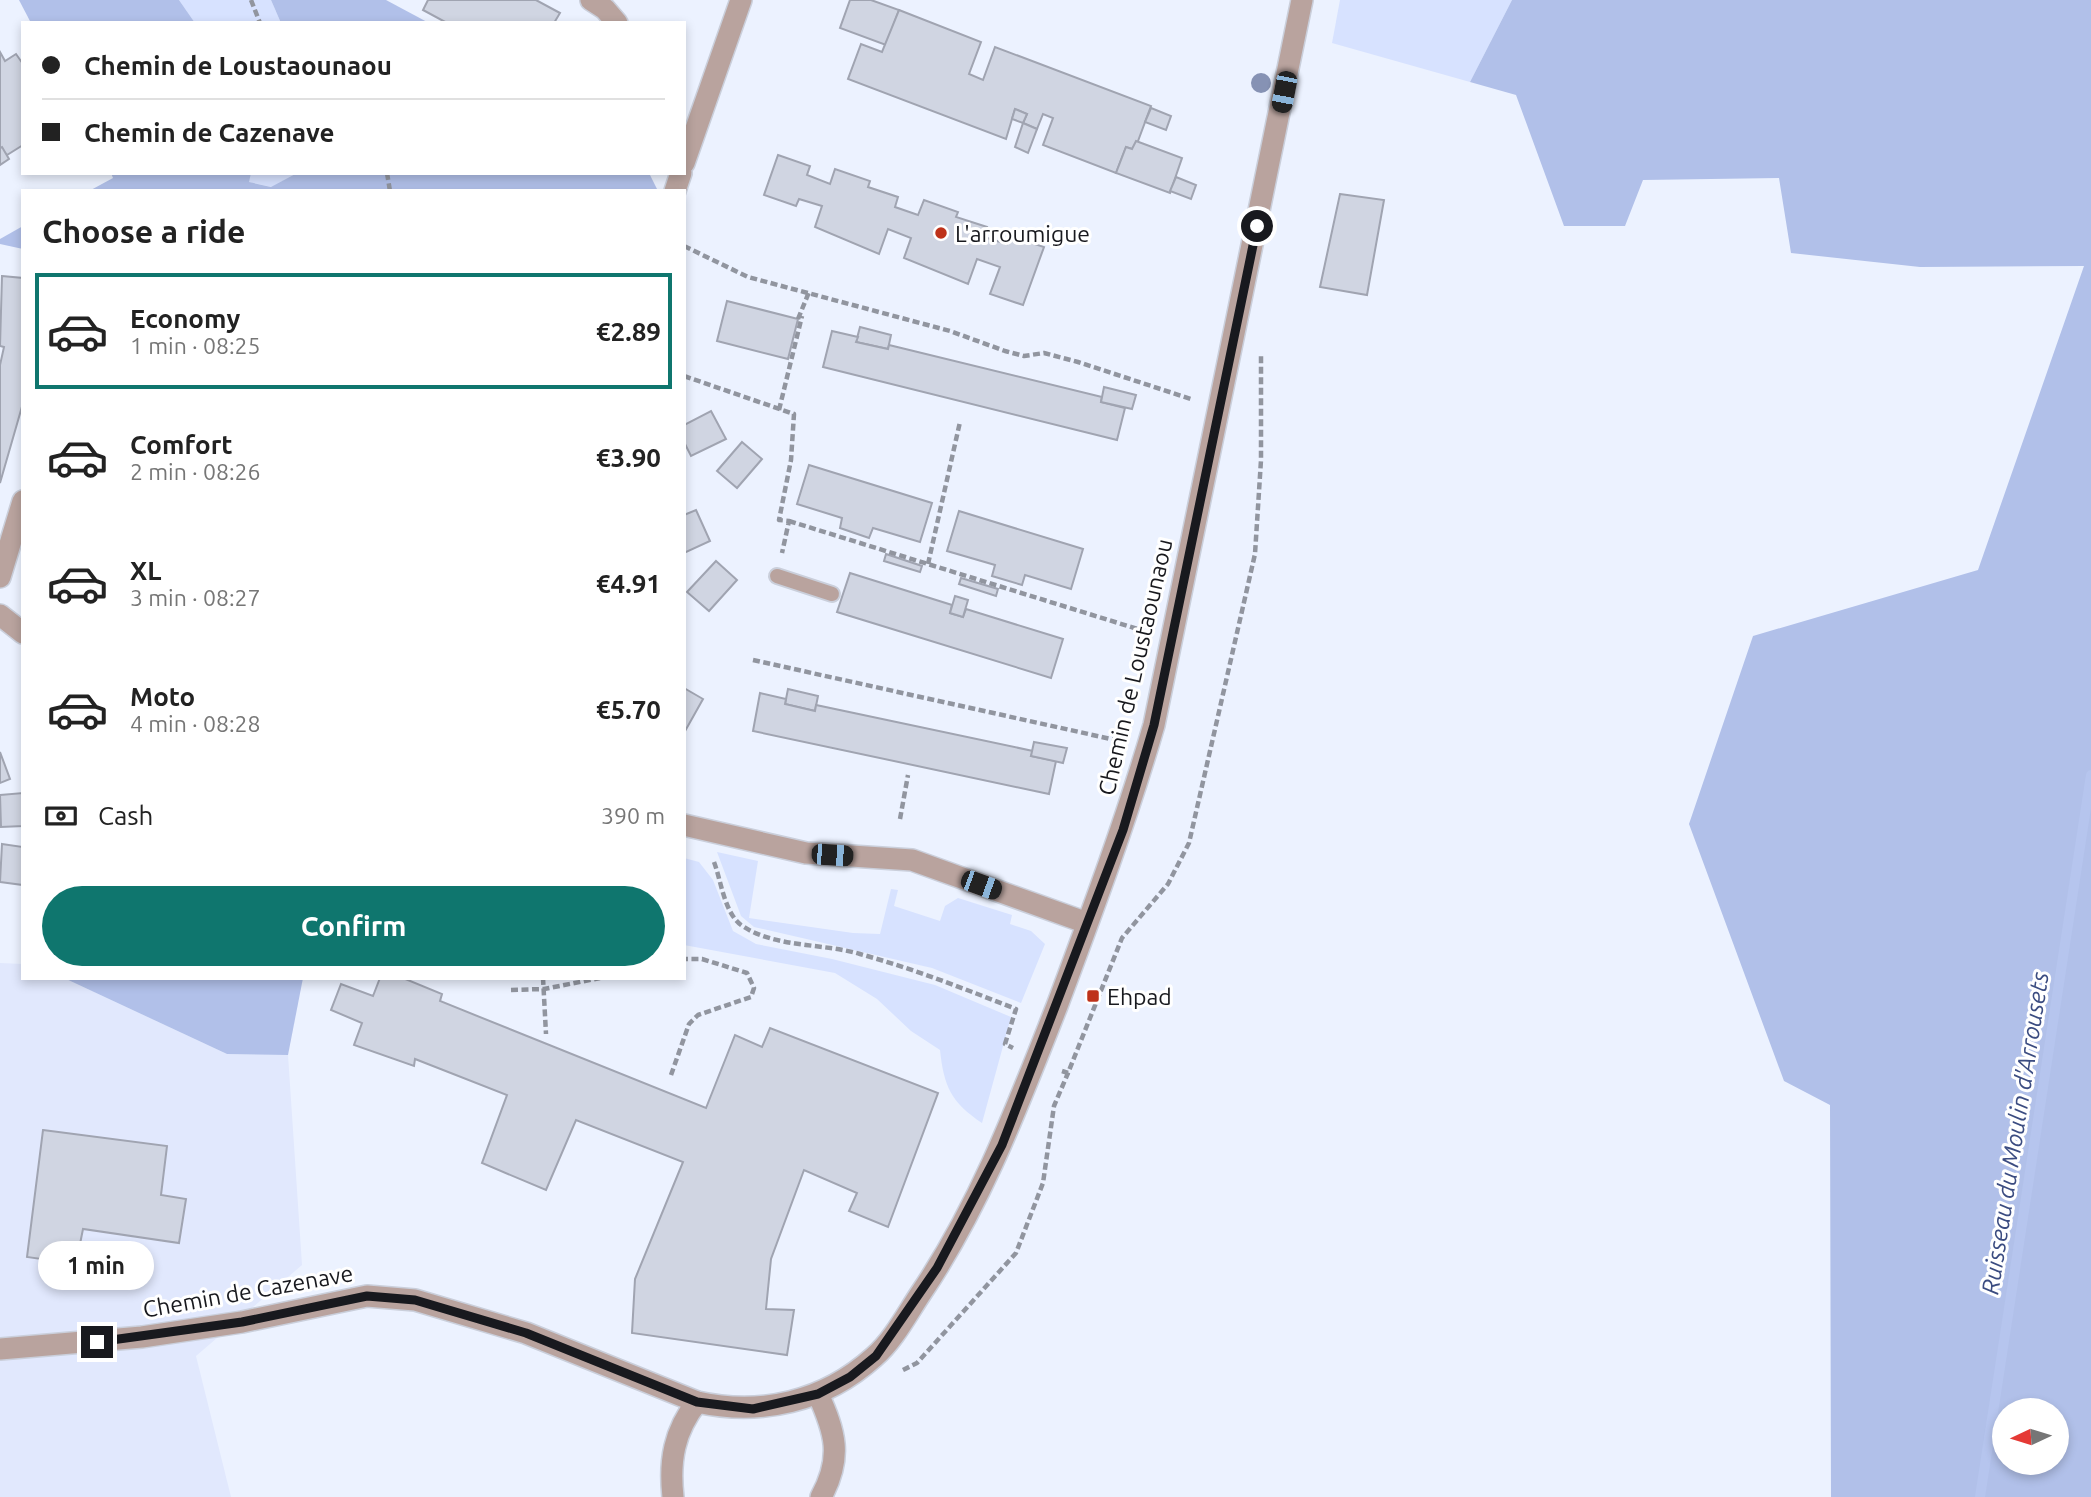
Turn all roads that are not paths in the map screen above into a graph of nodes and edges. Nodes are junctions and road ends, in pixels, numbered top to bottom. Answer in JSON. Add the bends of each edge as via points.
{"nodes":[{"id":1,"x":591,"y":0,"type":"edge"},
{"id":2,"x":741,"y":0,"type":"edge"},
{"id":3,"x":1302,"y":0,"type":"edge"},
{"id":4,"x":615,"y":21,"type":"edge"},
{"id":5,"x":693,"y":107,"type":"edge"},
{"id":6,"x":686,"y":151,"type":"edge"},
{"id":7,"x":21,"y":508,"type":"edge"},
{"id":8,"x":777,"y":576,"type":"road end"},
{"id":9,"x":0,"y":577,"type":"edge"},
{"id":10,"x":832,"y":594,"type":"dead end"},
{"id":11,"x":0,"y":615,"type":"edge"},
{"id":12,"x":21,"y":631,"type":"edge"},
{"id":13,"x":686,"y":825,"type":"edge"},
{"id":14,"x":1087,"y":923,"type":"junction"},
{"id":15,"x":0,"y":1349,"type":"edge"},
{"id":16,"x":818,"y":1394,"type":"junction"},
{"id":17,"x":697,"y":1402,"type":"junction"},
{"id":18,"x":673,"y":1497,"type":"edge"},
{"id":19,"x":821,"y":1497,"type":"edge"}],
"edges":[{"from":1,"to":4,"type":"street"},
{"from":2,"to":5,"type":"street"},
{"from":3,"to":14,"type":"street","name":"Chemin de Loustaounaou","via":[[1154,725],[1123,830]]},
{"from":5,"to":6,"type":"street"},
{"from":7,"to":9,"type":"street"},
{"from":8,"to":10,"type":"lane"},
{"from":11,"to":12,"type":"street"},
{"from":13,"to":14,"type":"street","via":[[806,853],[912,860]]},
{"from":14,"to":16,"type":"street","name":"Chemin de Loustaounaou","via":[[1013,1123],[981,1191],[937,1268],[876,1356]]},
{"from":15,"to":17,"type":"street","name":"Chemin de Cazenave","via":[[142,1337],[367,1296],[415,1300],[526,1333]]},
{"from":16,"to":17,"type":"street","name":"Chemin de Loustaounaou","via":[[753,1409]]},
{"from":16,"to":19,"type":"street","via":[[834,1431],[835,1451]]},
{"from":17,"to":18,"type":"street","via":[[682,1421],[675,1441]]}]}
